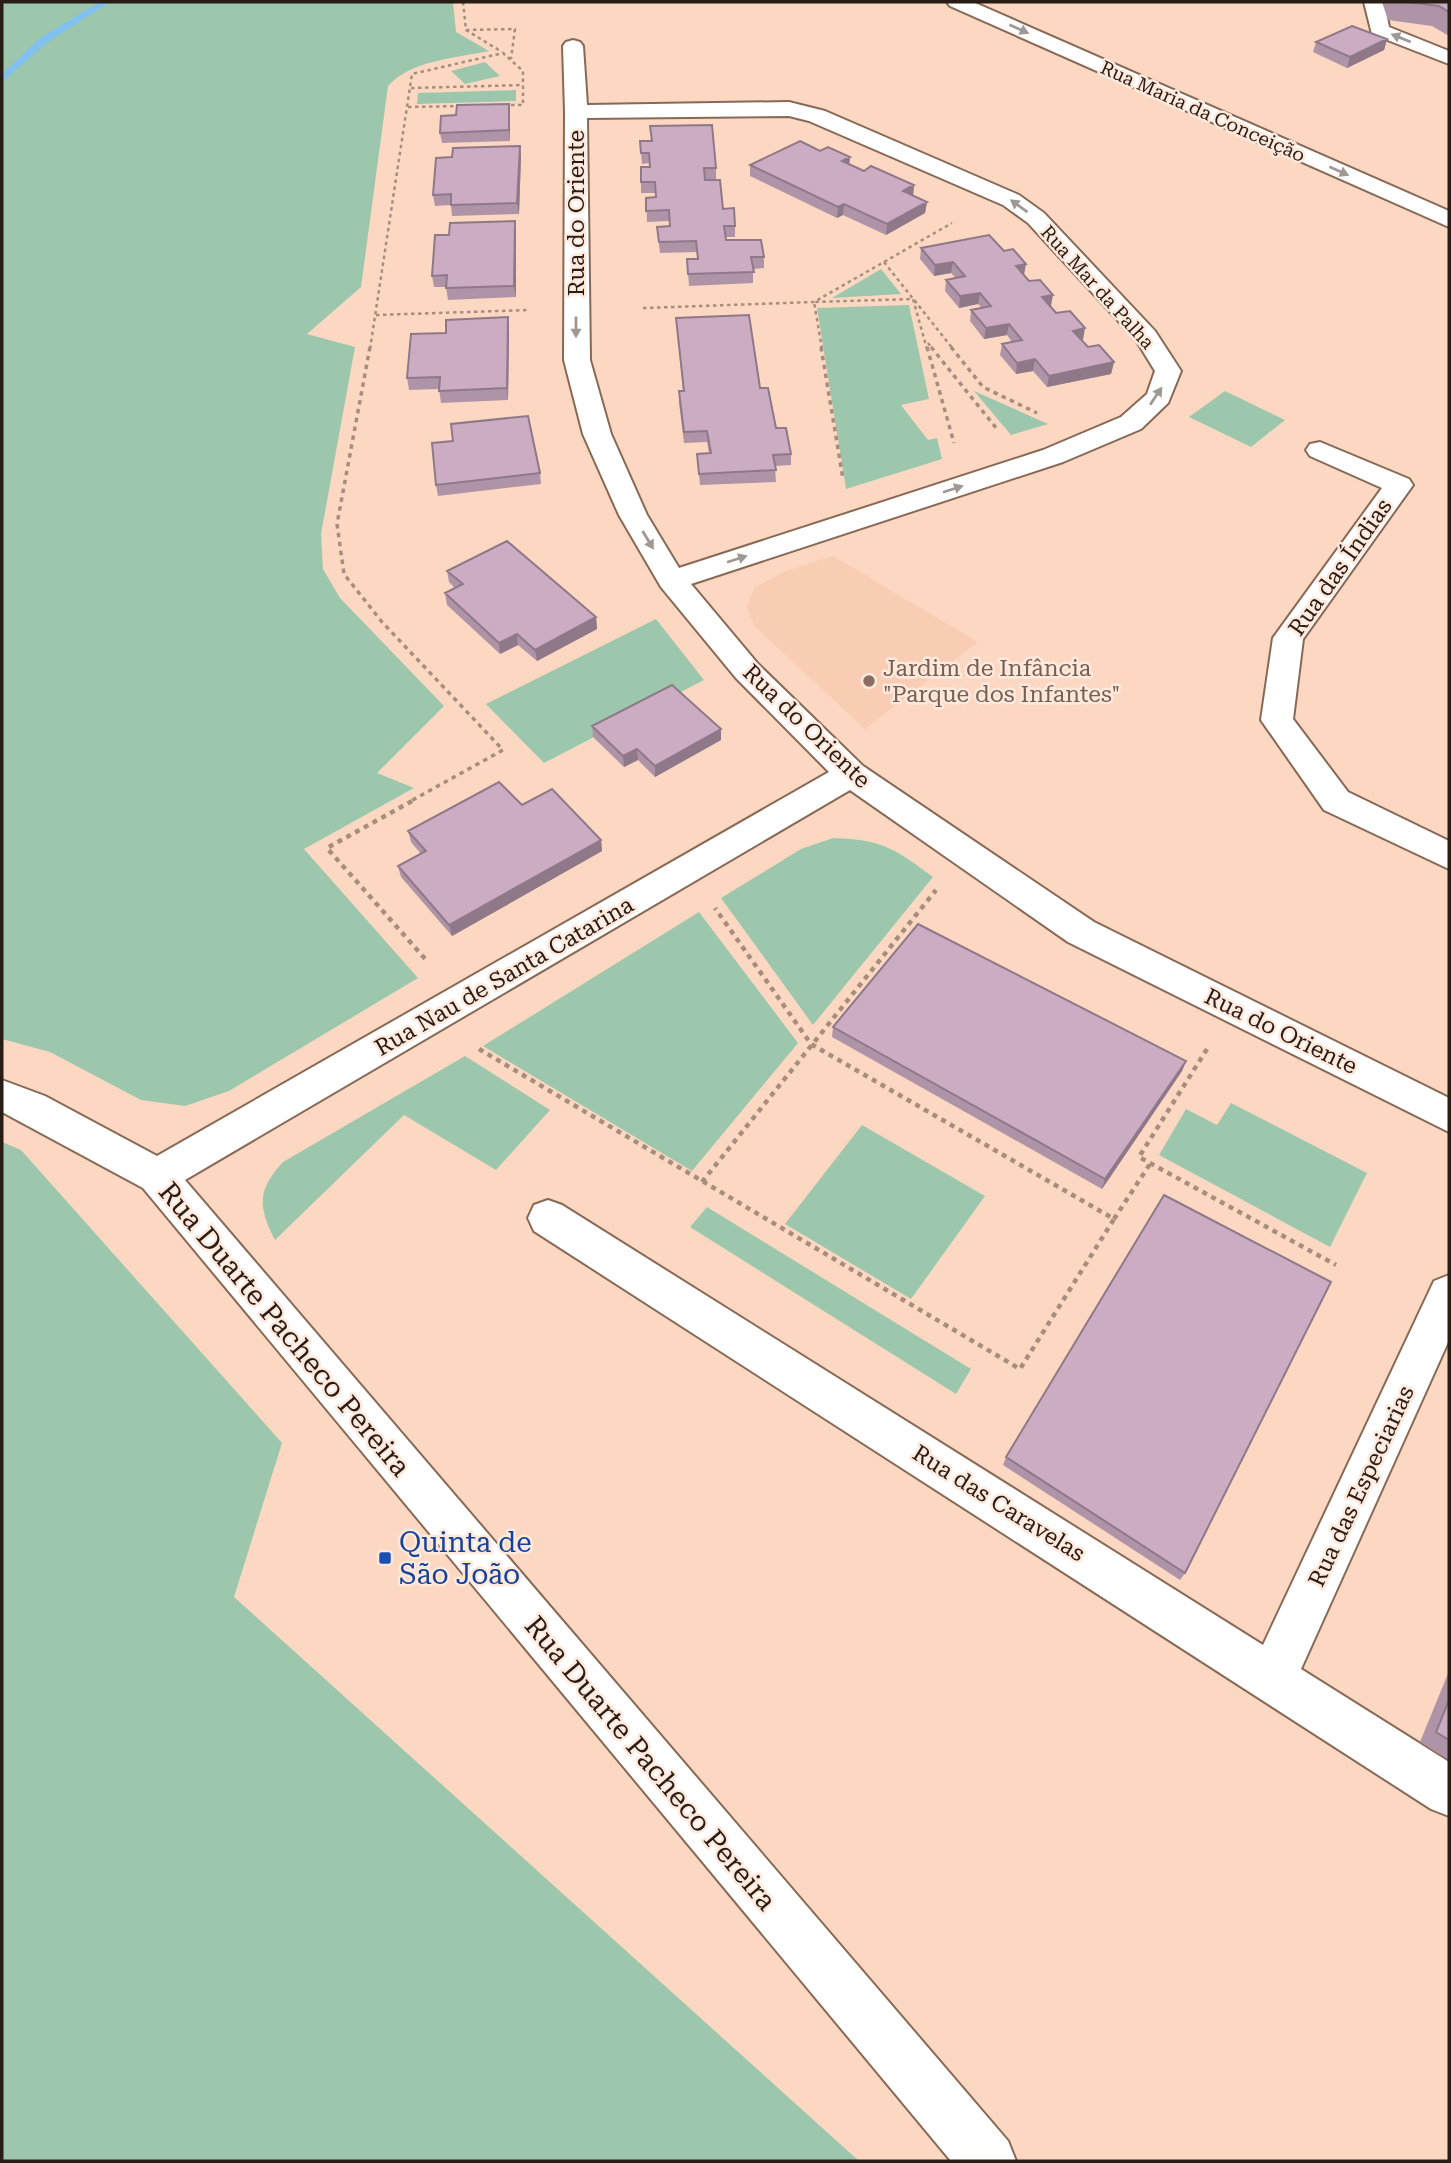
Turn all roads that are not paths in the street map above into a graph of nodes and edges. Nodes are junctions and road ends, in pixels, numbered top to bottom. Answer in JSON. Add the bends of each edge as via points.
{"nodes":[{"id":1,"x":957,"y":2,"type":"edge"},
{"id":2,"x":1374,"y":2,"type":"edge"},
{"id":3,"x":573,"y":46,"type":"dead end"},
{"id":4,"x":1449,"y":58,"type":"edge"},
{"id":5,"x":576,"y":112,"type":"junction"},
{"id":6,"x":1449,"y":220,"type":"edge"},
{"id":7,"x":1320,"y":450,"type":"dead end"},
{"id":8,"x":672,"y":580,"type":"junction"},
{"id":9,"x":851,"y":774,"type":"junction"},
{"id":10,"x":1449,"y":856,"type":"edge"},
{"id":11,"x":2,"y":1096,"type":"edge"},
{"id":12,"x":1449,"y":1116,"type":"edge"},
{"id":13,"x":157,"y":1176,"type":"junction"},
{"id":14,"x":548,"y":1218,"type":"dead end"},
{"id":15,"x":1449,"y":1294,"type":"edge"},
{"id":16,"x":1273,"y":1677,"type":"junction"},
{"id":17,"x":1449,"y":1790,"type":"edge"},
{"id":18,"x":988,"y":2161,"type":"edge"}],
"edges":[{"from":1,"to":6,"type":"street","name":"Rua Maria da Conceição","one_way":true},
{"from":4,"to":2,"type":"street","one_way":true,"via":[[1379,30]]},
{"from":3,"to":5,"type":"street","name":"Rua do Oriente"},
{"from":5,"to":8,"type":"street","name":"Rua do Oriente","one_way":true,"via":[[577,360],[597,434],[633,515]]},
{"from":8,"to":5,"type":"street","name":"Rua Mar da Palha","one_way":true,"via":[[1053,456],[1131,423],[1159,397],[1168,371],[1146,336],[1035,218],[978,184],[817,116],[789,109]]},
{"from":7,"to":10,"type":"street","name":"Rua das Índias","via":[[1399,485],[1288,638],[1277,720],[1336,801]]},
{"from":8,"to":9,"type":"street","name":"Rua do Oriente","via":[[747,671]]},
{"from":9,"to":12,"type":"street","name":"Rua do Oriente","via":[[1081,932]]},
{"from":9,"to":13,"type":"street","name":"Rua Nau de Santa Catarina"},
{"from":11,"to":13,"type":"street","name":"Rua Duarte Pacheco Pereira","via":[[31,1107]]},
{"from":13,"to":18,"type":"street","name":"Rua Duarte Pacheco Pereira"},
{"from":14,"to":16,"type":"street","name":"Rua das Caravelas"},
{"from":15,"to":16,"type":"street","name":"Rua das Especiarias"},
{"from":16,"to":17,"type":"street","name":"Rua das Caravelas"}]}
